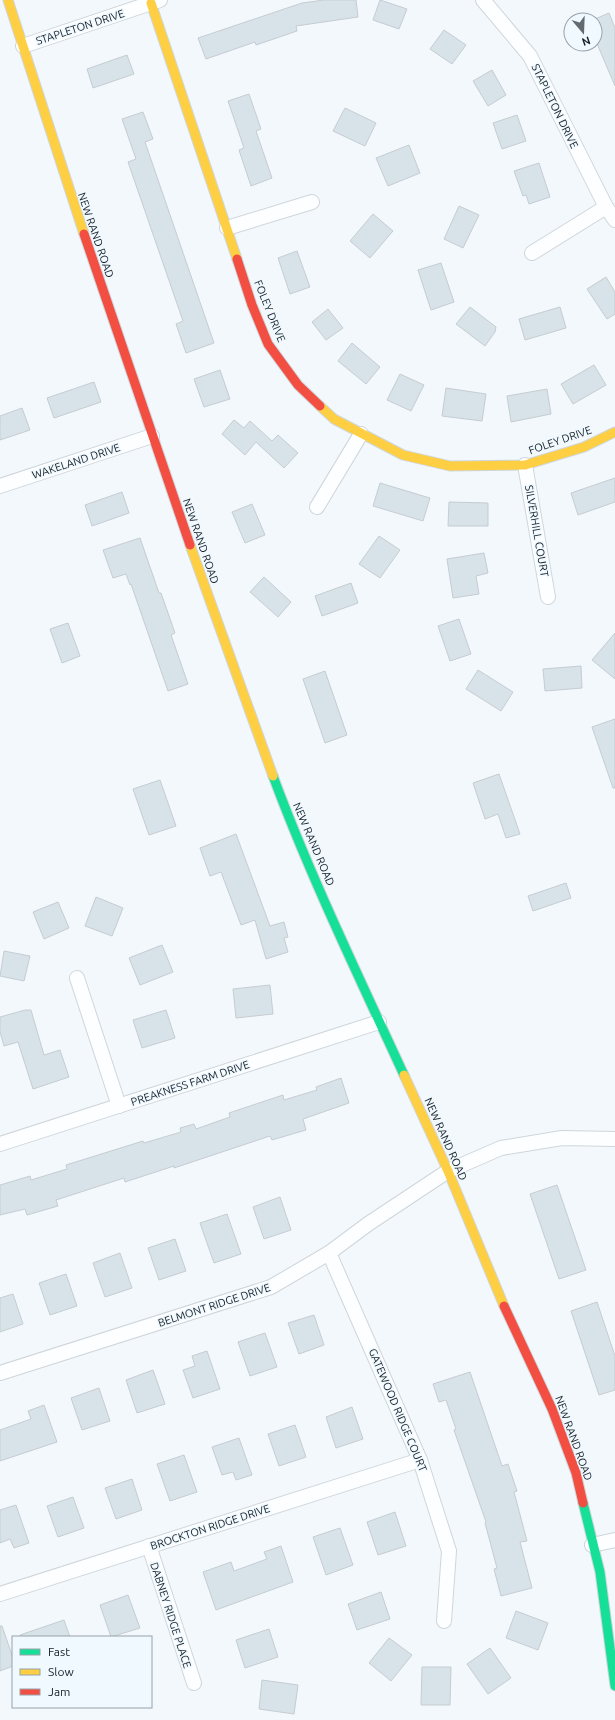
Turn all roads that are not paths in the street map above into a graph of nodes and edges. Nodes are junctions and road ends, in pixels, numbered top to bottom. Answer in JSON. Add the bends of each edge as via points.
{"nodes":[{"id":1,"x":8,"y":0,"type":"edge"},
{"id":2,"x":483,"y":0,"type":"edge"},
{"id":3,"x":155,"y":2,"type":"edge"},
{"id":4,"x":23,"y":46,"type":"junction"},
{"id":5,"x":312,"y":202,"type":"dead end"},
{"id":6,"x":606,"y":207,"type":"junction"},
{"id":7,"x":615,"y":220,"type":"edge"},
{"id":8,"x":227,"y":228,"type":"junction"},
{"id":9,"x":532,"y":253,"type":"dead end"},
{"id":10,"x":615,"y":432,"type":"edge"},
{"id":11,"x":361,"y":434,"type":"junction"},
{"id":12,"x":152,"y":436,"type":"junction"},
{"id":13,"x":525,"y":465,"type":"junction"},
{"id":14,"x":0,"y":486,"type":"edge"},
{"id":15,"x":317,"y":507,"type":"dead end"},
{"id":16,"x":548,"y":597,"type":"dead end"},
{"id":17,"x":77,"y":978,"type":"dead end"},
{"id":18,"x":379,"y":1022,"type":"junction"},
{"id":19,"x":119,"y":1106,"type":"junction"},
{"id":20,"x":615,"y":1139,"type":"edge"},
{"id":21,"x":0,"y":1144,"type":"edge"},
{"id":22,"x":448,"y":1170,"type":"junction"},
{"id":23,"x":329,"y":1253,"type":"junction"},
{"id":24,"x":0,"y":1373,"type":"edge"},
{"id":25,"x":420,"y":1460,"type":"junction"},
{"id":26,"x":615,"y":1540,"type":"edge"},
{"id":27,"x":592,"y":1545,"type":"junction"},
{"id":28,"x":148,"y":1546,"type":"junction"},
{"id":29,"x":0,"y":1594,"type":"edge"},
{"id":30,"x":444,"y":1621,"type":"dead end"},
{"id":31,"x":194,"y":1683,"type":"dead end"},
{"id":32,"x":615,"y":1686,"type":"edge"}],
"edges":[{"from":1,"to":4,"type":"street","name":"NEW RAND ROAD"},
{"from":2,"to":6,"type":"street","name":"STAPLETON DRIVE","via":[[530,56]]},
{"from":3,"to":4,"type":"street","name":"STAPLETON DRIVE"},
{"from":3,"to":8,"type":"street","name":"FOLEY DRIVE"},
{"from":4,"to":12,"type":"street","name":"NEW RAND ROAD"},
{"from":5,"to":8,"type":"street"},
{"from":6,"to":7,"type":"street","name":"STAPLETON DRIVE"},
{"from":6,"to":9,"type":"street"},
{"from":8,"to":11,"type":"street","name":"FOLEY DRIVE","via":[[252,305],[268,344],[298,385],[334,419]]},
{"from":10,"to":13,"type":"street","name":"FOLEY DRIVE","via":[[584,447]]},
{"from":11,"to":13,"type":"street","name":"FOLEY DRIVE","via":[[403,455],[450,466]]},
{"from":11,"to":15,"type":"street"},
{"from":12,"to":14,"type":"street","name":"WAKELAND DRIVE"},
{"from":12,"to":18,"type":"street","name":"NEW RAND ROAD","via":[[285,808]]},
{"from":13,"to":16,"type":"street","name":"SILVERHILL COURT"},
{"from":17,"to":19,"type":"street"},
{"from":18,"to":19,"type":"street","name":"PREAKNESS FARM DRIVE"},
{"from":18,"to":22,"type":"street","name":"NEW RAND ROAD"},
{"from":19,"to":21,"type":"street","name":"PREAKNESS FARM DRIVE"},
{"from":20,"to":22,"type":"street","name":"BELMONT RIDGE DRIVE","via":[[562,1138],[501,1148]]},
{"from":22,"to":23,"type":"street","name":"BELMONT RIDGE DRIVE"},
{"from":22,"to":27,"type":"street","name":"NEW RAND ROAD","via":[[509,1317],[552,1409],[576,1473]]},
{"from":23,"to":24,"type":"street","name":"BELMONT RIDGE DRIVE","via":[[271,1287]]},
{"from":23,"to":25,"type":"street","name":"GATEWOOD RIDGE COURT"},
{"from":25,"to":28,"type":"street","name":"BROCKTON RIDGE DRIVE"},
{"from":25,"to":30,"type":"street","name":"GATEWOOD RIDGE COURT","via":[[449,1550]]},
{"from":26,"to":27,"type":"street"},
{"from":27,"to":32,"type":"street","name":"NEW RAND ROAD","via":[[600,1572]]},
{"from":28,"to":29,"type":"street","name":"BROCKTON RIDGE DRIVE"},
{"from":28,"to":31,"type":"street","name":"DABNEY RIDGE PLACE"}]}
